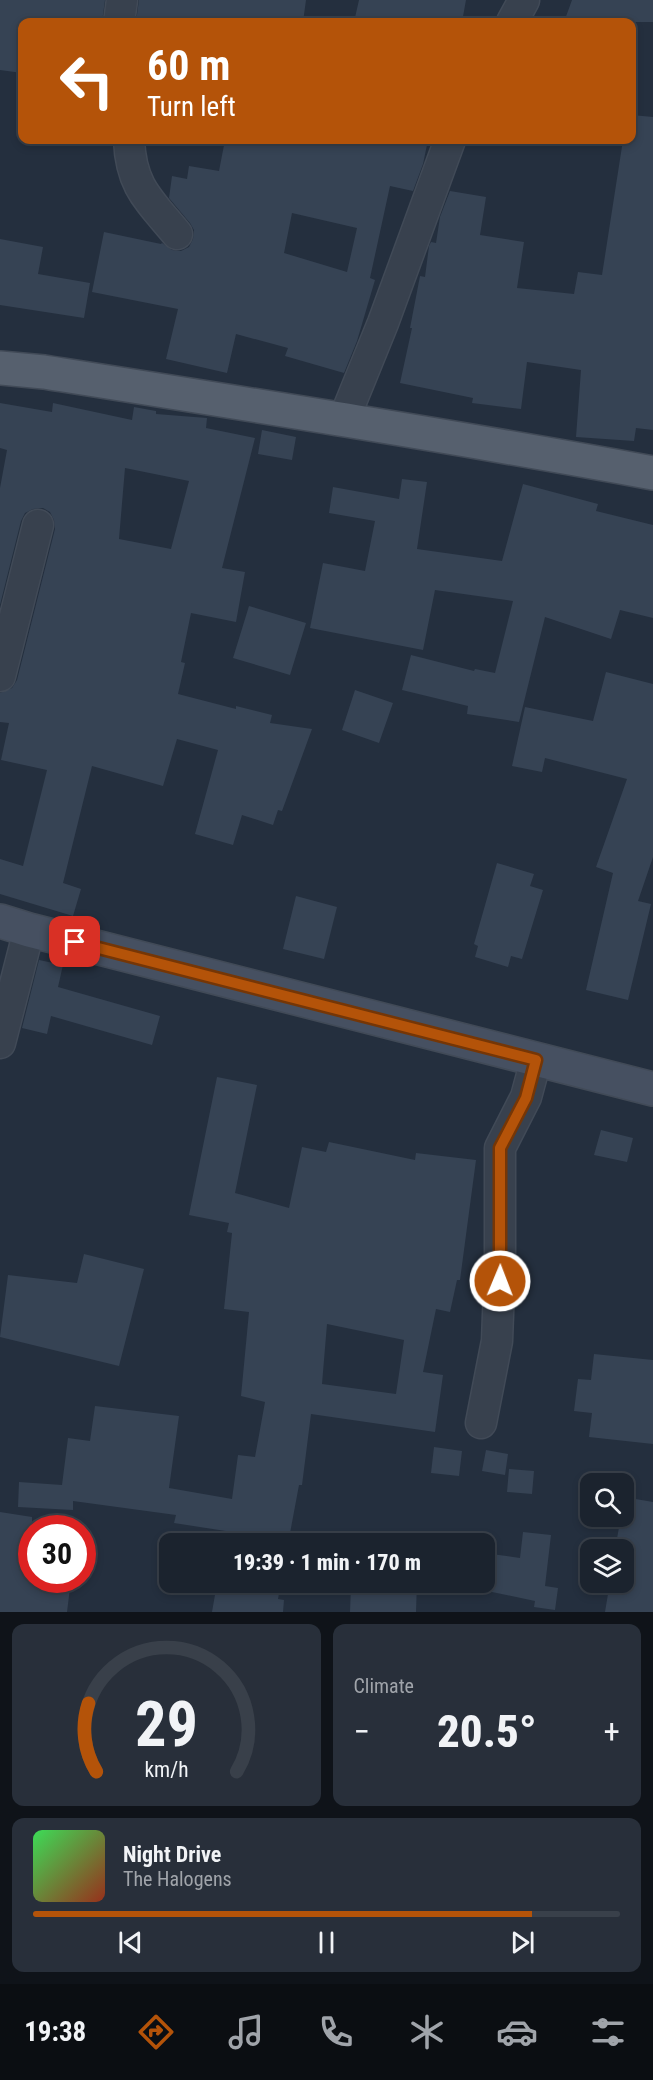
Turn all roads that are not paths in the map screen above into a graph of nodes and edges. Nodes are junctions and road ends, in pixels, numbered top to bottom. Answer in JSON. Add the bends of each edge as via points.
{"nodes":[{"id":1,"x":122,"y":0,"type":"edge"},
{"id":2,"x":524,"y":0,"type":"edge"},
{"id":3,"x":120,"y":18,"type":"edge"},
{"id":4,"x":514,"y":18,"type":"edge"},
{"id":5,"x":129,"y":144,"type":"edge"},
{"id":6,"x":449,"y":144,"type":"edge"},
{"id":7,"x":177,"y":234,"type":"dead end"},
{"id":8,"x":0,"y":368,"type":"edge"},
{"id":9,"x":344,"y":419,"type":"junction"},
{"id":10,"x":653,"y":473,"type":"edge"},
{"id":11,"x":38,"y":525,"type":"dead end"},
{"id":12,"x":0,"y":676,"type":"edge"},
{"id":13,"x":15,"y":926,"type":"edge"},
{"id":14,"x":0,"y":1043,"type":"edge"},
{"id":15,"x":536,"y":1060,"type":"junction"},
{"id":16,"x":653,"y":1089,"type":"edge"},
{"id":17,"x":481,"y":1424,"type":"dead end"}],
"edges":[{"from":1,"to":3,"type":"street"},
{"from":2,"to":4,"type":"street"},
{"from":5,"to":7,"type":"street","via":[[140,189]]},
{"from":6,"to":9,"type":"street"},
{"from":8,"to":9,"type":"main road"},
{"from":9,"to":10,"type":"main road"},
{"from":11,"to":12,"type":"street"},
{"from":13,"to":14,"type":"street"},
{"from":13,"to":15,"type":"street"},
{"from":15,"to":16,"type":"street"},
{"from":15,"to":17,"type":"street","via":[[526,1098],[500,1148],[497,1341]]}]}
